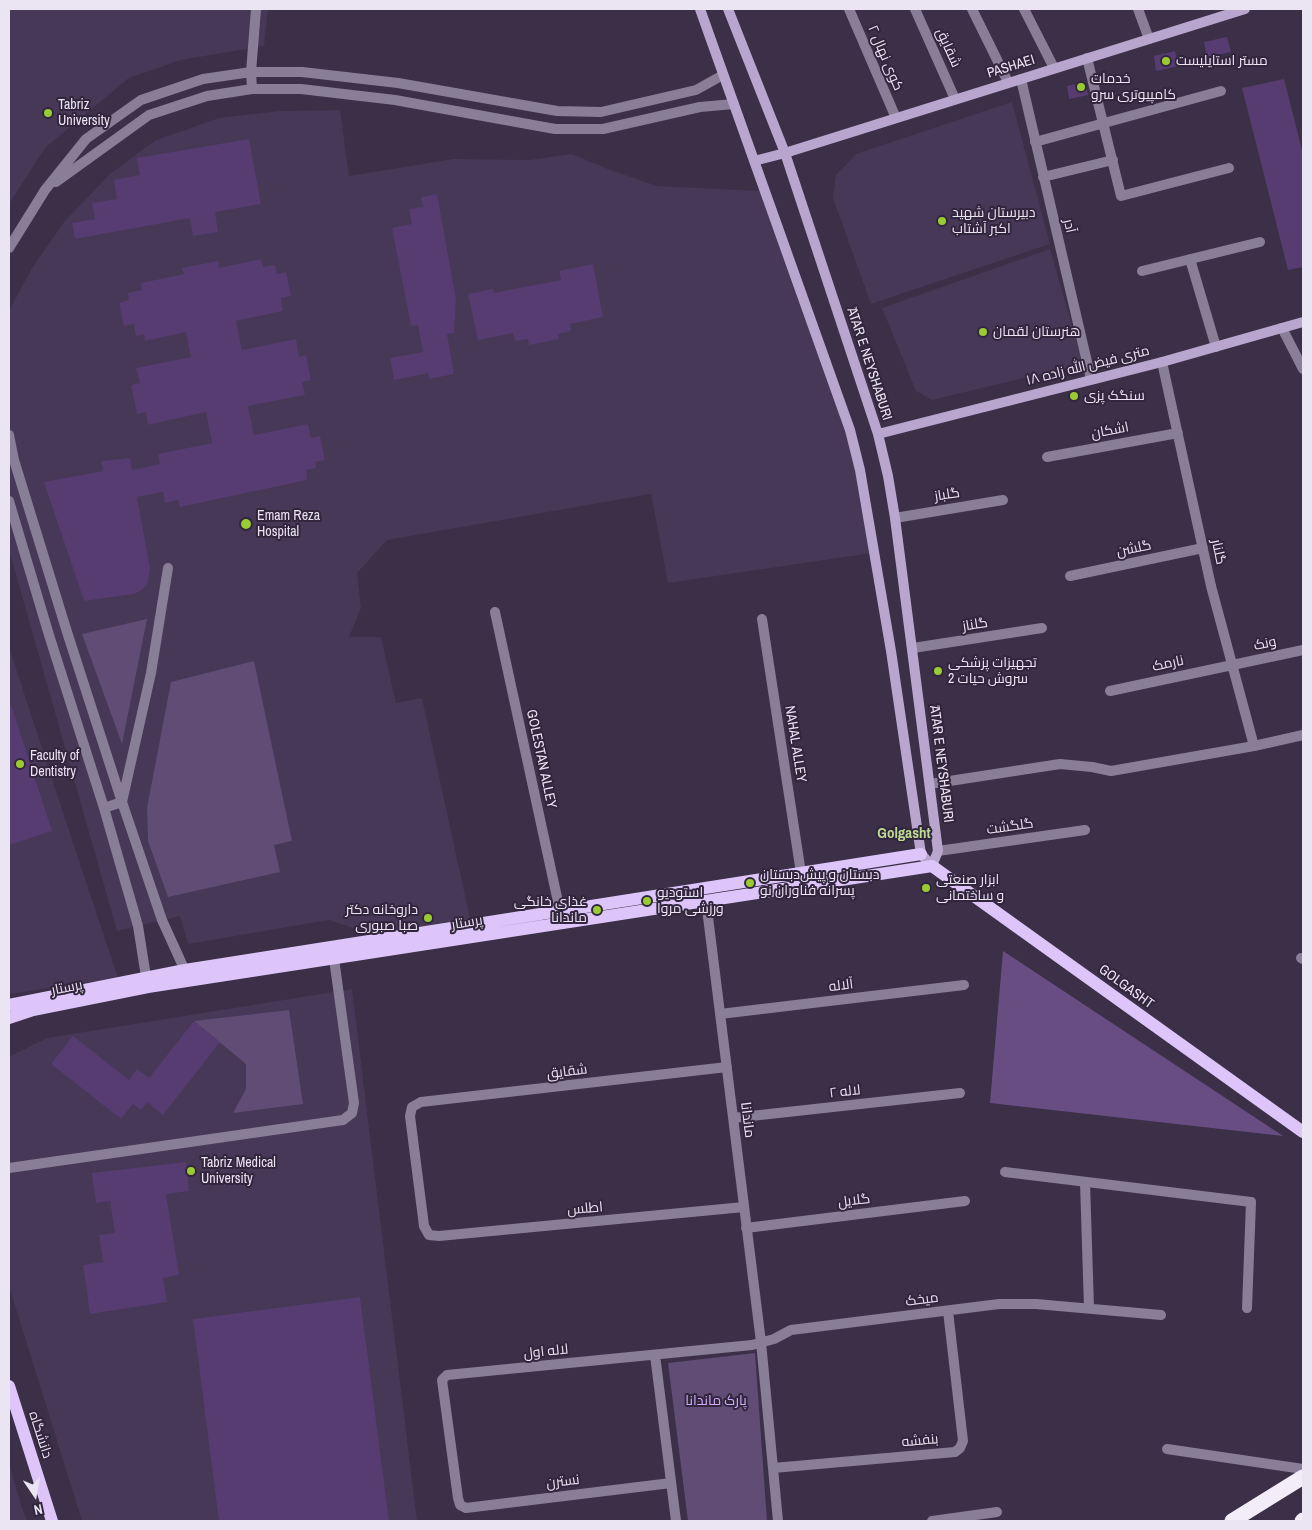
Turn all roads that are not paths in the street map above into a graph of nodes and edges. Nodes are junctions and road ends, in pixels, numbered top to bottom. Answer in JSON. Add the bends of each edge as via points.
{"nodes":[{"id":1,"x":249,"y":9,"type":"edge"},
{"id":2,"x":256,"y":9,"type":"edge"},
{"id":3,"x":700,"y":9,"type":"edge"},
{"id":4,"x":728,"y":9,"type":"edge"},
{"id":5,"x":849,"y":9,"type":"edge"},
{"id":6,"x":915,"y":9,"type":"edge"},
{"id":7,"x":972,"y":9,"type":"edge"},
{"id":8,"x":1024,"y":9,"type":"edge"},
{"id":9,"x":1138,"y":9,"type":"edge"},
{"id":10,"x":1245,"y":9,"type":"edge"},
{"id":11,"x":254,"y":22,"type":"junction"},
{"id":12,"x":1149,"y":39,"type":"junction"},
{"id":13,"x":1087,"y":58,"type":"junction"},
{"id":14,"x":1054,"y":68,"type":"junction"},
{"id":15,"x":251,"y":72,"type":"junction"},
{"id":16,"x":723,"y":74,"type":"junction"},
{"id":17,"x":1020,"y":79,"type":"junction"},
{"id":18,"x":1008,"y":82,"type":"junction"},
{"id":19,"x":252,"y":89,"type":"junction"},
{"id":20,"x":1221,"y":91,"type":"dead end"},
{"id":21,"x":955,"y":99,"type":"junction"},
{"id":22,"x":734,"y":104,"type":"junction"},
{"id":23,"x":557,"y":111,"type":"junction"},
{"id":24,"x":896,"y":118,"type":"junction"},
{"id":25,"x":1104,"y":123,"type":"junction"},
{"id":26,"x":555,"y":129,"type":"junction"},
{"id":27,"x":1035,"y":142,"type":"junction"},
{"id":28,"x":785,"y":153,"type":"junction"},
{"id":29,"x":1113,"y":160,"type":"junction"},
{"id":30,"x":754,"y":161,"type":"junction"},
{"id":31,"x":1229,"y":168,"type":"dead end"},
{"id":32,"x":1044,"y":177,"type":"junction"},
{"id":33,"x":45,"y":190,"type":"junction"},
{"id":34,"x":1260,"y":242,"type":"dead end"},
{"id":35,"x":9,"y":248,"type":"edge"},
{"id":36,"x":1190,"y":259,"type":"junction"},
{"id":37,"x":1142,"y":270,"type":"dead end"},
{"id":38,"x":1303,"y":322,"type":"edge"},
{"id":39,"x":1282,"y":328,"type":"junction"},
{"id":40,"x":1216,"y":347,"type":"junction"},
{"id":41,"x":1162,"y":362,"type":"junction"},
{"id":42,"x":1303,"y":369,"type":"edge"},
{"id":43,"x":1090,"y":379,"type":"junction"},
{"id":44,"x":1178,"y":433,"type":"junction"},
{"id":45,"x":878,"y":434,"type":"junction"},
{"id":46,"x":9,"y":435,"type":"edge"},
{"id":47,"x":1047,"y":457,"type":"dead end"},
{"id":48,"x":1003,"y":500,"type":"dead end"},
{"id":49,"x":9,"y":502,"type":"edge"},
{"id":50,"x":895,"y":518,"type":"junction"},
{"id":51,"x":1203,"y":548,"type":"junction"},
{"id":52,"x":168,"y":568,"type":"dead end"},
{"id":53,"x":1070,"y":576,"type":"dead end"},
{"id":54,"x":495,"y":612,"type":"dead end"},
{"id":55,"x":762,"y":619,"type":"dead end"},
{"id":56,"x":1042,"y":628,"type":"dead end"},
{"id":57,"x":913,"y":648,"type":"junction"},
{"id":58,"x":1303,"y":650,"type":"edge"},
{"id":59,"x":1232,"y":665,"type":"junction"},
{"id":60,"x":1110,"y":691,"type":"dead end"},
{"id":61,"x":1303,"y":735,"type":"edge"},
{"id":62,"x":1254,"y":746,"type":"junction"},
{"id":63,"x":930,"y":784,"type":"junction"},
{"id":64,"x":122,"y":802,"type":"junction"},
{"id":65,"x":104,"y":808,"type":"junction"},
{"id":66,"x":1085,"y":830,"type":"dead end"},
{"id":67,"x":938,"y":851,"type":"junction"},
{"id":68,"x":920,"y":854,"type":"junction"},
{"id":69,"x":932,"y":866,"type":"junction"},
{"id":70,"x":801,"y":873,"type":"junction"},
{"id":71,"x":706,"y":901,"type":"junction"},
{"id":72,"x":560,"y":911,"type":"junction"},
{"id":73,"x":334,"y":959,"type":"junction"},
{"id":74,"x":188,"y":976,"type":"junction"},
{"id":75,"x":147,"y":982,"type":"junction"},
{"id":76,"x":964,"y":985,"type":"dead end"},
{"id":77,"x":9,"y":1005,"type":"edge"},
{"id":78,"x":720,"y":1014,"type":"junction"},
{"id":79,"x":9,"y":1018,"type":"edge"},
{"id":80,"x":727,"y":1067,"type":"junction"},
{"id":81,"x":960,"y":1093,"type":"dead end"},
{"id":82,"x":733,"y":1118,"type":"junction"},
{"id":83,"x":1303,"y":1132,"type":"edge"},
{"id":84,"x":9,"y":1168,"type":"edge"},
{"id":85,"x":1005,"y":1172,"type":"dead end"},
{"id":86,"x":1085,"y":1182,"type":"junction"},
{"id":87,"x":965,"y":1201,"type":"dead end"},
{"id":88,"x":744,"y":1207,"type":"junction"},
{"id":89,"x":746,"y":1228,"type":"junction"},
{"id":90,"x":429,"y":1235,"type":"joint"},
{"id":91,"x":1089,"y":1308,"type":"junction"},
{"id":92,"x":1247,"y":1308,"type":"dead end"},
{"id":93,"x":948,"y":1310,"type":"junction"},
{"id":94,"x":1162,"y":1316,"type":"dead end"},
{"id":95,"x":761,"y":1342,"type":"junction"},
{"id":96,"x":655,"y":1355,"type":"junction"},
{"id":97,"x":9,"y":1386,"type":"edge"},
{"id":98,"x":1167,"y":1449,"type":"dead end"},
{"id":99,"x":773,"y":1468,"type":"junction"},
{"id":100,"x":1303,"y":1469,"type":"edge"},
{"id":101,"x":1303,"y":1477,"type":"edge"},
{"id":102,"x":671,"y":1483,"type":"junction"},
{"id":103,"x":460,"y":1505,"type":"joint"},
{"id":104,"x":997,"y":1512,"type":"dead end"},
{"id":105,"x":52,"y":1521,"type":"edge"},
{"id":106,"x":676,"y":1521,"type":"edge"},
{"id":107,"x":778,"y":1521,"type":"edge"},
{"id":108,"x":932,"y":1521,"type":"edge"},
{"id":109,"x":1232,"y":1521,"type":"edge"}],
"edges":[{"from":1,"to":11,"type":"street"},
{"from":2,"to":11,"type":"street"},
{"from":3,"to":16,"type":"main road"},
{"from":4,"to":28,"type":"main road","name":"ََATAR E NEYSHABURI"},
{"from":5,"to":24,"type":"street","name":"کوی نهال ۲"},
{"from":6,"to":21,"type":"street","name":"شقایق"},
{"from":7,"to":18,"type":"street"},
{"from":8,"to":14,"type":"street"},
{"from":9,"to":12,"type":"street"},
{"from":10,"to":12,"type":"main road","name":"PASHAEI"},
{"from":11,"to":15,"type":"street"},
{"from":12,"to":13,"type":"main road","name":"PASHAEI"},
{"from":13,"to":14,"type":"main road","name":"PASHAEI"},
{"from":13,"to":25,"type":"street"},
{"from":14,"to":17,"type":"main road","name":"PASHAEI"},
{"from":15,"to":19,"type":"street"},
{"from":15,"to":23,"type":"street","via":[[302,72],[388,82]]},
{"from":15,"to":33,"type":"street","via":[[203,79],[141,100],[86,139]]},
{"from":16,"to":22,"type":"main road"},
{"from":16,"to":23,"type":"street","via":[[696,90],[601,112]]},
{"from":17,"to":18,"type":"main road","name":"PASHAEI"},
{"from":17,"to":27,"type":"street","name":"آدر"},
{"from":18,"to":21,"type":"main road","name":"PASHAEI"},
{"from":19,"to":26,"type":"street","via":[[301,89],[386,99]]},
{"from":19,"to":33,"type":"street","via":[[207,96],[149,115]]},
{"from":20,"to":25,"type":"street"},
{"from":21,"to":24,"type":"main road","name":"PASHAEI"},
{"from":22,"to":26,"type":"street","via":[[700,107],[603,129]]},
{"from":22,"to":30,"type":"main road"},
{"from":23,"to":26,"type":"street"},
{"from":24,"to":28,"type":"main road","name":"PASHAEI"},
{"from":25,"to":27,"type":"street"},
{"from":25,"to":29,"type":"street"},
{"from":27,"to":32,"type":"street","name":"آدر"},
{"from":28,"to":30,"type":"main road","name":"PASHAEI"},
{"from":28,"to":45,"type":"main road","name":"ََATAR E NEYSHABURI"},
{"from":29,"to":31,"type":"street","via":[[1121,196]]},
{"from":29,"to":32,"type":"street"},
{"from":30,"to":68,"type":"main road","via":[[850,430],[860,470],[891,650]]},
{"from":32,"to":43,"type":"street","name":"آدر"},
{"from":33,"to":35,"type":"street"},
{"from":34,"to":36,"type":"street"},
{"from":36,"to":37,"type":"street"},
{"from":36,"to":40,"type":"street"},
{"from":38,"to":39,"type":"main road","name":"۱۸ متری فیض الله زاده"},
{"from":39,"to":40,"type":"main road","name":"۱۸ متری فیض الله زاده"},
{"from":39,"to":42,"type":"street"},
{"from":40,"to":41,"type":"main road","name":"۱۸ متری فیض الله زاده"},
{"from":41,"to":43,"type":"main road","name":"۱۸ متری فیض الله زاده"},
{"from":41,"to":44,"type":"street","name":"گلنار"},
{"from":43,"to":45,"type":"main road","name":"۱۸ متری فیض الله زاده"},
{"from":44,"to":47,"type":"street","name":"اشکان"},
{"from":44,"to":51,"type":"street","name":"گلنار"},
{"from":45,"to":50,"type":"main road","name":"ََATAR E NEYSHABURI"},
{"from":46,"to":64,"type":"street","via":[[14,460]]},
{"from":48,"to":50,"type":"street","name":"گلباز"},
{"from":49,"to":65,"type":"street"},
{"from":50,"to":57,"type":"main road","name":"ََATAR E NEYSHABURI"},
{"from":51,"to":53,"type":"street","name":"گلشن"},
{"from":51,"to":59,"type":"street","name":"گلنار"},
{"from":52,"to":64,"type":"street","via":[[154,658]]},
{"from":54,"to":72,"type":"street","name":"GOLESTAN ALLEY"},
{"from":55,"to":70,"type":"street","name":"NAHAL ALLEY"},
{"from":56,"to":57,"type":"street","name":"گلناز"},
{"from":57,"to":63,"type":"main road","name":"ََATAR E NEYSHABURI"},
{"from":58,"to":59,"type":"street","name":"ونک"},
{"from":59,"to":60,"type":"street","name":"نارمک"},
{"from":59,"to":62,"type":"street","name":"گلنار"},
{"from":61,"to":62,"type":"street"},
{"from":62,"to":63,"type":"street","via":[[1111,771],[1060,764]]},
{"from":63,"to":67,"type":"main road","name":"ََATAR E NEYSHABURI"},
{"from":64,"to":65,"type":"street"},
{"from":64,"to":74,"type":"street","via":[[162,920]]},
{"from":65,"to":75,"type":"street","via":[[138,926]]},
{"from":66,"to":67,"type":"street","name":"گلگشت"},
{"from":67,"to":69,"type":"main road","name":"ََATAR E NEYSHABURI"},
{"from":68,"to":69,"type":"main road"},
{"from":68,"to":70,"type":"main road","name":"پرستار"},
{"from":69,"to":71,"type":"main road","name":"پرستار"},
{"from":69,"to":83,"type":"main road","name":"GOLGASHT"},
{"from":70,"to":72,"type":"main road","name":"پرستار"},
{"from":71,"to":73,"type":"main road","name":"پرستار"},
{"from":71,"to":78,"type":"street","name":"ماندانا"},
{"from":72,"to":74,"type":"main road","name":"پرستار"},
{"from":73,"to":74,"type":"main road","name":"پرستار"},
{"from":73,"to":84,"type":"street","via":[[354,1103],[352,1113],[343,1120]]},
{"from":74,"to":75,"type":"main road","name":"پرستار"},
{"from":75,"to":77,"type":"main road","name":"پرستار"},
{"from":75,"to":79,"type":"main road","name":"پرستار"},
{"from":76,"to":78,"type":"street","name":"آلاله"},
{"from":78,"to":80,"type":"street","name":"ماندانا"},
{"from":80,"to":82,"type":"street","name":"ماندانا"},
{"from":80,"to":90,"type":"street","name":"شقایق","via":[[421,1102],[412,1108],[410,1116],[422,1216]]},
{"from":81,"to":82,"type":"street","name":"لاله ۲"},
{"from":82,"to":88,"type":"street","name":"ماندانا"},
{"from":85,"to":86,"type":"street"},
{"from":86,"to":91,"type":"street"},
{"from":86,"to":92,"type":"street","via":[[1251,1202]]},
{"from":87,"to":89,"type":"street","name":"گلایل"},
{"from":88,"to":89,"type":"street","name":"ماندانا"},
{"from":88,"to":90,"type":"street","name":"اطلس"},
{"from":89,"to":95,"type":"street","name":"ماندانا"},
{"from":91,"to":93,"type":"street","name":"میخک","via":[[999,1304]]},
{"from":91,"to":94,"type":"street","name":"میخک"},
{"from":93,"to":95,"type":"street","name":"میخک","via":[[791,1330]]},
{"from":93,"to":99,"type":"street","name":"بنفشه","via":[[963,1442],[960,1448],[955,1452]]},
{"from":95,"to":96,"type":"street"},
{"from":95,"to":99,"type":"street","name":"ماندانا"},
{"from":96,"to":102,"type":"street"},
{"from":96,"to":103,"type":"street","name":"لاله اول","via":[[447,1375],[442,1380]]},
{"from":97,"to":105,"type":"main road","name":"دانشگاه"},
{"from":98,"to":100,"type":"street"},
{"from":99,"to":107,"type":"street","name":"ماندانا"},
{"from":101,"to":109,"type":"highway"},
{"from":102,"to":103,"type":"street","name":"نسترن","via":[[466,1508]]},
{"from":102,"to":106,"type":"street"},
{"from":104,"to":108,"type":"street"}]}
